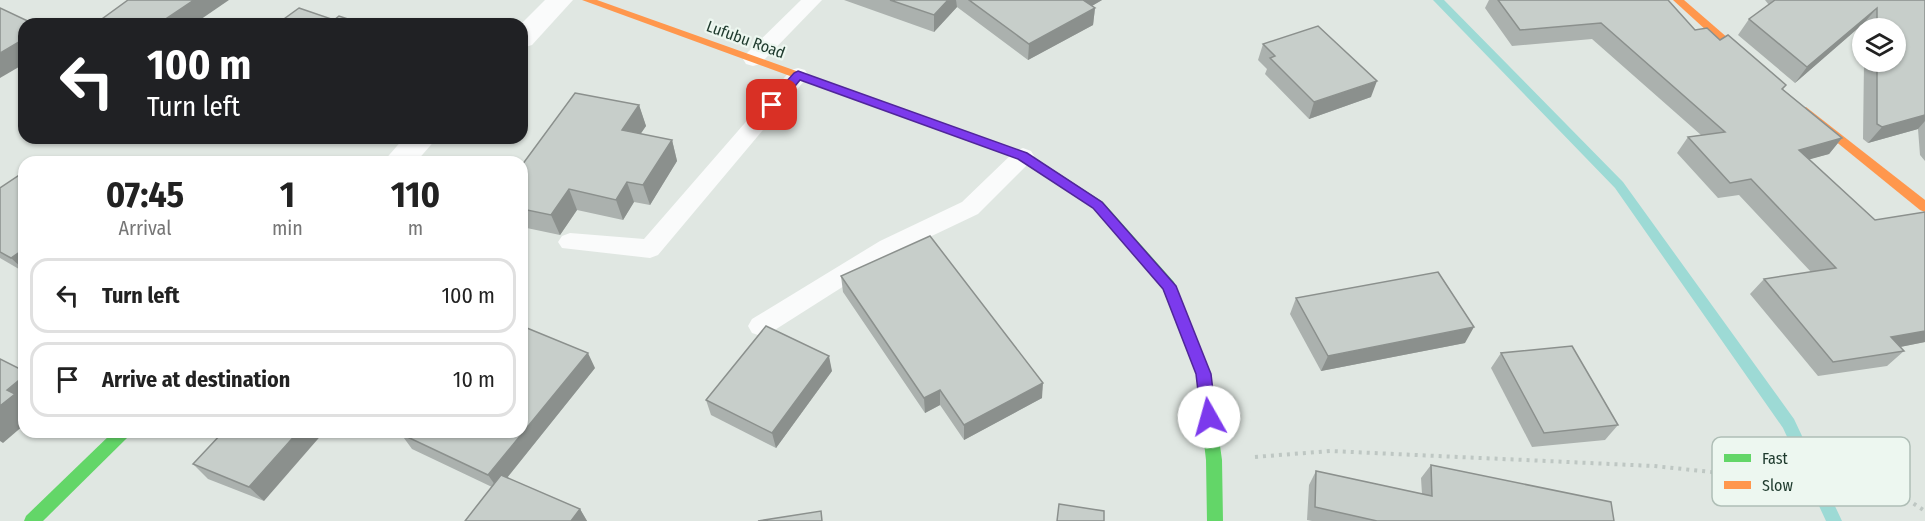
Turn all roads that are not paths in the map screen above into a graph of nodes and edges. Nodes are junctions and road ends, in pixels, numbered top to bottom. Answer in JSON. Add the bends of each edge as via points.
{"nodes":[{"id":1,"x":560,"y":0,"type":"edge"},
{"id":2,"x":587,"y":0,"type":"edge"},
{"id":3,"x":812,"y":0,"type":"edge"},
{"id":4,"x":1677,"y":0,"type":"edge"},
{"id":5,"x":528,"y":33,"type":"edge"},
{"id":6,"x":753,"y":59,"type":"junction"},
{"id":7,"x":1762,"y":74,"type":"edge"},
{"id":8,"x":798,"y":75,"type":"junction"},
{"id":9,"x":1799,"y":105,"type":"edge"},
{"id":10,"x":416,"y":144,"type":"edge"},
{"id":11,"x":404,"y":156,"type":"edge"},
{"id":12,"x":1023,"y":156,"type":"junction"},
{"id":13,"x":1925,"y":207,"type":"edge"},
{"id":14,"x":570,"y":242,"type":"dead end"},
{"id":15,"x":761,"y":326,"type":"dead end"},
{"id":16,"x":117,"y":438,"type":"edge"},
{"id":17,"x":32,"y":521,"type":"edge"},
{"id":18,"x":1215,"y":521,"type":"edge"}],
"edges":[{"from":1,"to":5,"type":"street"},
{"from":2,"to":6,"type":"street","name":"Lufubu Road"},
{"from":3,"to":6,"type":"lane"},
{"from":4,"to":7,"type":"street"},
{"from":6,"to":8,"type":"street","name":"Lufubu Road"},
{"from":8,"to":12,"type":"street","name":"Lufubu Road"},
{"from":8,"to":14,"type":"lane","via":[[650,249]]},
{"from":9,"to":13,"type":"street"},
{"from":10,"to":11,"type":"street"},
{"from":12,"to":15,"type":"lane","via":[[970,208],[888,247]]},
{"from":12,"to":18,"type":"street","name":"Lufubu Road","via":[[1098,205],[1169,286],[1203,374],[1214,460]]},
{"from":16,"to":17,"type":"street"}]}
